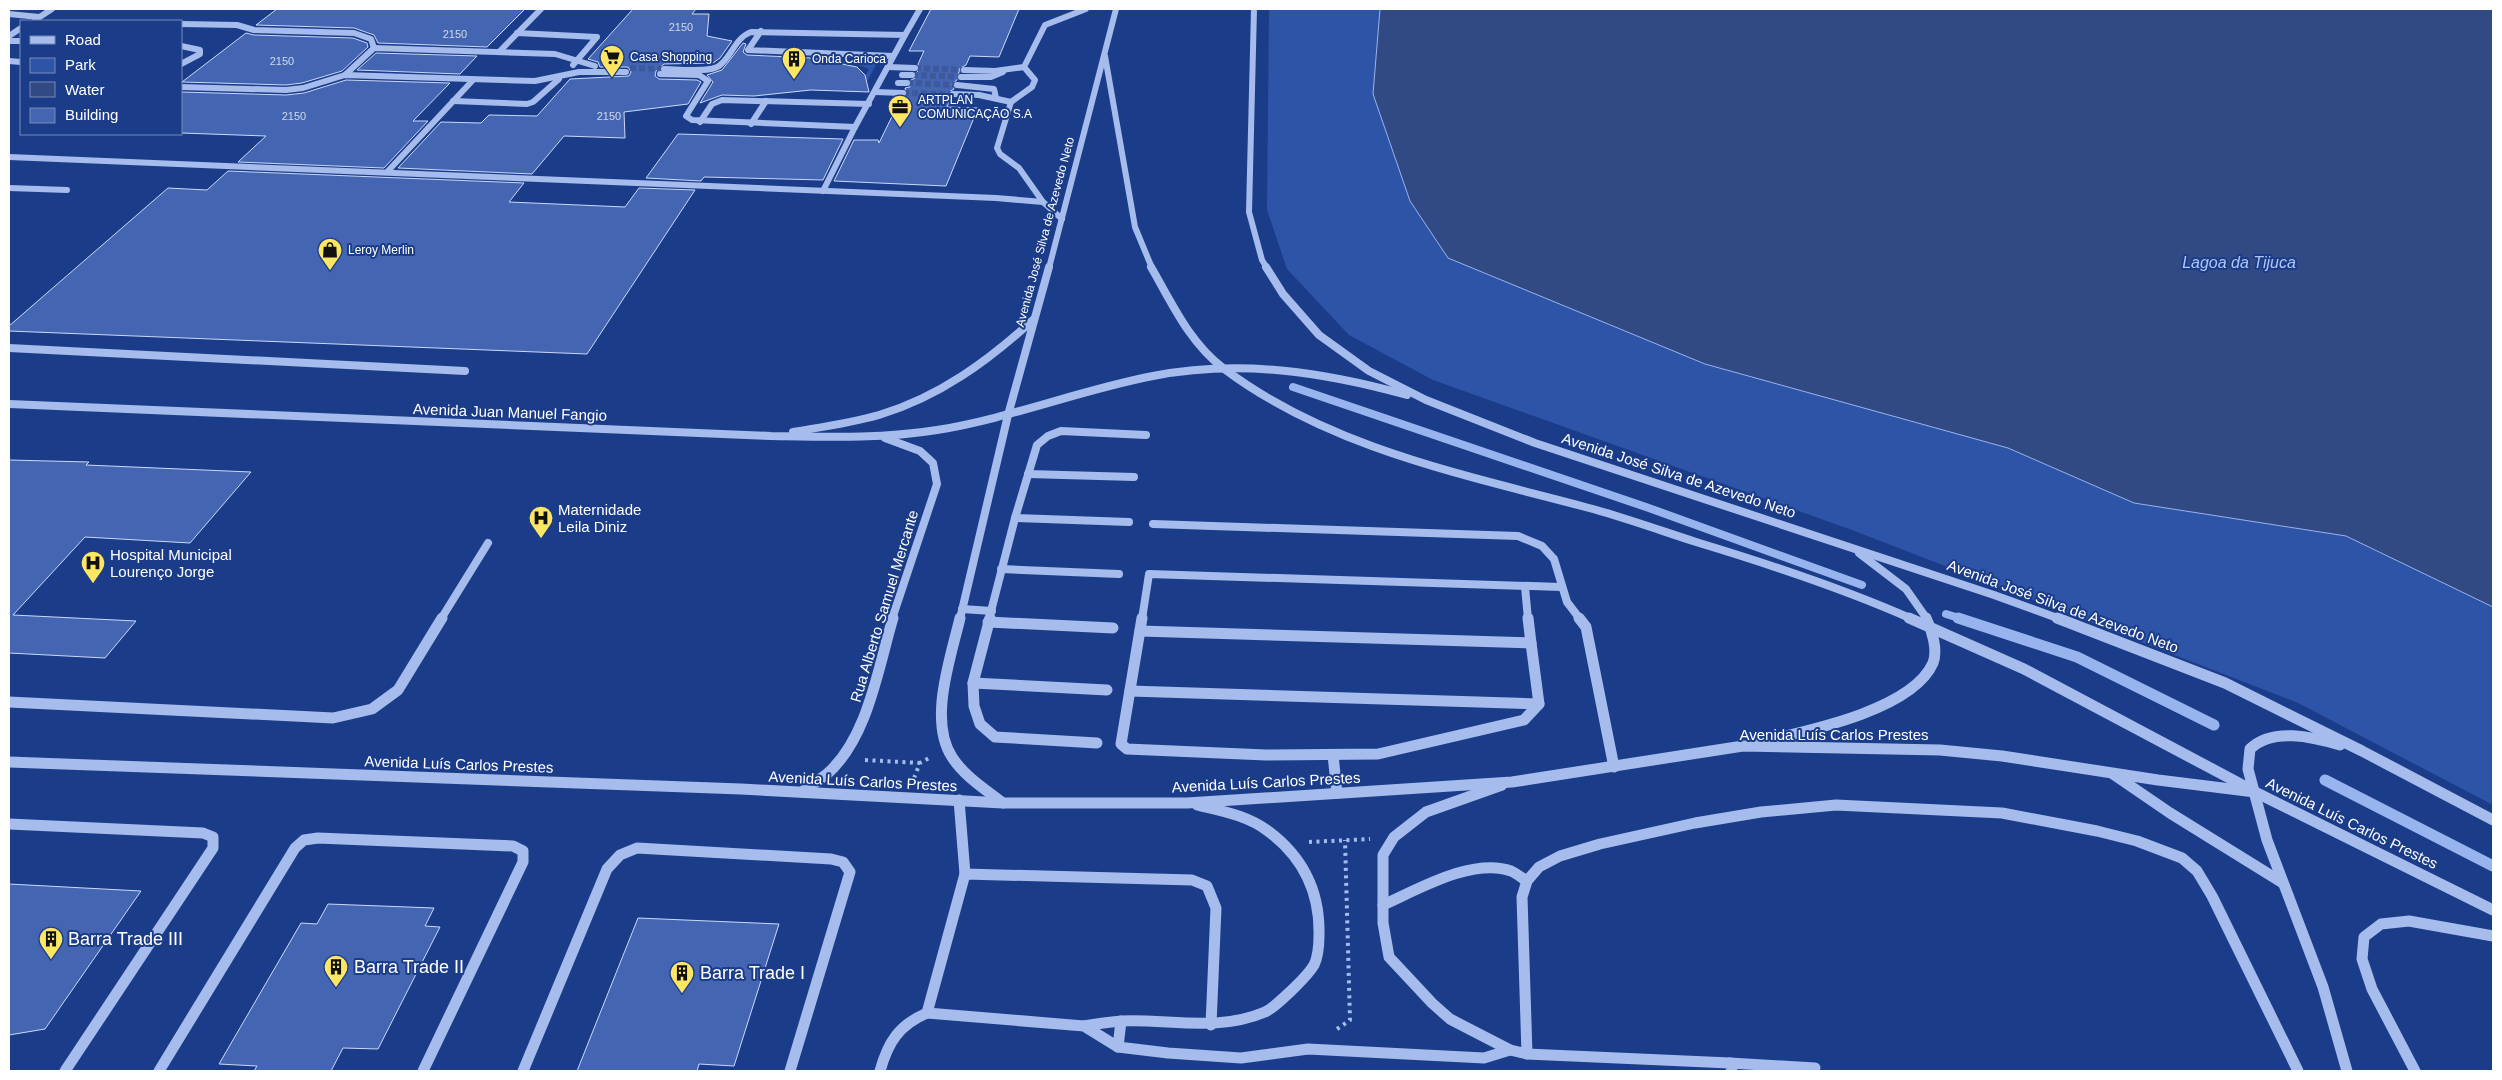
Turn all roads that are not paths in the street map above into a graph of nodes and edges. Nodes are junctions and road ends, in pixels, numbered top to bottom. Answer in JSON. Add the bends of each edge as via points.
{"nodes":[{"id":1,"x":12,"y":9,"type":"edge"},
{"id":2,"x":52,"y":9,"type":"edge"},
{"id":3,"x":542,"y":9,"type":"edge"},
{"id":4,"x":920,"y":9,"type":"edge"},
{"id":5,"x":1086,"y":9,"type":"edge"},
{"id":6,"x":1116,"y":9,"type":"edge"},
{"id":7,"x":1254,"y":9,"type":"edge"},
{"id":8,"x":9,"y":12,"type":"edge"},
{"id":9,"x":39,"y":17,"type":"junction"},
{"id":10,"x":34,"y":20,"type":"edge"},
{"id":11,"x":182,"y":24,"type":"edge"},
{"id":12,"x":20,"y":29,"type":"edge"},
{"id":13,"x":761,"y":31,"type":"junction"},
{"id":14,"x":517,"y":33,"type":"junction"},
{"id":15,"x":905,"y":35,"type":"junction"},
{"id":16,"x":9,"y":36,"type":"edge"},
{"id":17,"x":182,"y":46,"type":"edge"},
{"id":18,"x":374,"y":48,"type":"junction"},
{"id":19,"x":500,"y":51,"type":"junction"},
{"id":20,"x":893,"y":56,"type":"junction"},
{"id":21,"x":1105,"y":56,"type":"junction"},
{"id":22,"x":576,"y":62,"type":"junction"},
{"id":23,"x":182,"y":64,"type":"edge"},
{"id":24,"x":1024,"y":67,"type":"junction"},
{"id":25,"x":888,"y":68,"type":"junction"},
{"id":26,"x":915,"y":68,"type":"tunnel mouth"},
{"id":27,"x":964,"y":70,"type":"tunnel mouth"},
{"id":28,"x":1005,"y":70,"type":"junction"},
{"id":29,"x":346,"y":75,"type":"junction"},
{"id":30,"x":902,"y":75,"type":"dead end"},
{"id":31,"x":912,"y":75,"type":"tunnel mouth"},
{"id":32,"x":562,"y":76,"type":"junction"},
{"id":33,"x":961,"y":77,"type":"tunnel mouth"},
{"id":34,"x":473,"y":80,"type":"junction"},
{"id":35,"x":898,"y":83,"type":"dead end"},
{"id":36,"x":908,"y":83,"type":"tunnel mouth"},
{"id":37,"x":957,"y":85,"type":"tunnel mouth"},
{"id":38,"x":182,"y":87,"type":"edge"},
{"id":39,"x":875,"y":92,"type":"junction"},
{"id":40,"x":903,"y":93,"type":"tunnel mouth"},
{"id":41,"x":953,"y":94,"type":"tunnel mouth"},
{"id":42,"x":996,"y":98,"type":"junction"},
{"id":43,"x":766,"y":101,"type":"junction"},
{"id":44,"x":452,"y":102,"type":"junction"},
{"id":45,"x":1012,"y":102,"type":"junction"},
{"id":46,"x":869,"y":104,"type":"junction"},
{"id":47,"x":700,"y":122,"type":"junction"},
{"id":48,"x":751,"y":124,"type":"junction"},
{"id":49,"x":856,"y":127,"type":"junction"},
{"id":50,"x":9,"y":157,"type":"edge"},
{"id":51,"x":388,"y":171,"type":"junction"},
{"id":52,"x":9,"y":188,"type":"edge"},
{"id":53,"x":67,"y":190,"type":"dead end"},
{"id":54,"x":823,"y":191,"type":"junction"},
{"id":55,"x":1043,"y":202,"type":"junction"},
{"id":56,"x":1062,"y":219,"type":"junction"},
{"id":57,"x":1036,"y":318,"type":"junction"},
{"id":58,"x":9,"y":348,"type":"edge"},
{"id":59,"x":1222,"y":367,"type":"junction"},
{"id":60,"x":465,"y":371,"type":"dead end"},
{"id":61,"x":1426,"y":400,"type":"junction"},
{"id":62,"x":9,"y":404,"type":"edge"},
{"id":63,"x":1008,"y":414,"type":"junction"},
{"id":64,"x":1146,"y":435,"type":"dead end"},
{"id":65,"x":771,"y":436,"type":"junction"},
{"id":66,"x":884,"y":437,"type":"junction"},
{"id":67,"x":1028,"y":474,"type":"junction"},
{"id":68,"x":1134,"y":477,"type":"dead end"},
{"id":69,"x":1015,"y":518,"type":"junction"},
{"id":70,"x":1129,"y":522,"type":"dead end"},
{"id":71,"x":1153,"y":524,"type":"dead end"},
{"id":72,"x":488,"y":542,"type":"dead end"},
{"id":73,"x":1850,"y":547,"type":"junction"},
{"id":74,"x":1001,"y":569,"type":"junction"},
{"id":75,"x":1119,"y":574,"type":"dead end"},
{"id":76,"x":1525,"y":587,"type":"junction"},
{"id":77,"x":1561,"y":587,"type":"junction"},
{"id":78,"x":962,"y":609,"type":"junction"},
{"id":79,"x":992,"y":610,"type":"junction"},
{"id":80,"x":988,"y":622,"type":"junction"},
{"id":81,"x":1113,"y":628,"type":"dead end"},
{"id":82,"x":1931,"y":628,"type":"junction"},
{"id":83,"x":1140,"y":631,"type":"junction"},
{"id":84,"x":1531,"y":643,"type":"junction"},
{"id":85,"x":974,"y":683,"type":"junction"},
{"id":86,"x":1107,"y":690,"type":"dead end"},
{"id":87,"x":1130,"y":691,"type":"junction"},
{"id":88,"x":9,"y":702,"type":"edge"},
{"id":89,"x":1539,"y":704,"type":"junction"},
{"id":90,"x":1097,"y":743,"type":"dead end"},
{"id":91,"x":1743,"y":746,"type":"junction"},
{"id":92,"x":2362,"y":751,"type":"junction"},
{"id":93,"x":1333,"y":754,"type":"junction"},
{"id":94,"x":9,"y":762,"type":"edge"},
{"id":95,"x":1614,"y":768,"type":"junction"},
{"id":96,"x":2111,"y":772,"type":"junction"},
{"id":97,"x":1512,"y":782,"type":"junction"},
{"id":98,"x":802,"y":792,"type":"junction"},
{"id":99,"x":2255,"y":792,"type":"junction"},
{"id":100,"x":1337,"y":793,"type":"junction"},
{"id":101,"x":959,"y":800,"type":"junction"},
{"id":102,"x":1003,"y":803,"type":"junction"},
{"id":103,"x":1187,"y":803,"type":"junction"},
{"id":104,"x":2493,"y":820,"type":"edge"},
{"id":105,"x":9,"y":824,"type":"edge"},
{"id":106,"x":965,"y":874,"type":"junction"},
{"id":107,"x":1527,"y":881,"type":"junction"},
{"id":108,"x":2283,"y":883,"type":"junction"},
{"id":109,"x":1383,"y":905,"type":"junction"},
{"id":110,"x":2493,"y":910,"type":"edge"},
{"id":111,"x":2493,"y":936,"type":"edge"},
{"id":112,"x":927,"y":1013,"type":"junction"},
{"id":113,"x":1121,"y":1022,"type":"junction"},
{"id":114,"x":1212,"y":1025,"type":"junction"},
{"id":115,"x":1084,"y":1026,"type":"junction"},
{"id":116,"x":1118,"y":1047,"type":"junction"},
{"id":117,"x":1510,"y":1050,"type":"junction"},
{"id":118,"x":1527,"y":1054,"type":"junction"},
{"id":119,"x":1731,"y":1067,"type":"edge"},
{"id":120,"x":1815,"y":1068,"type":"dead end"},
{"id":121,"x":65,"y":1071,"type":"edge"},
{"id":122,"x":159,"y":1071,"type":"edge"},
{"id":123,"x":423,"y":1071,"type":"edge"},
{"id":124,"x":523,"y":1071,"type":"edge"},
{"id":125,"x":790,"y":1071,"type":"edge"},
{"id":126,"x":880,"y":1071,"type":"edge"},
{"id":127,"x":2298,"y":1071,"type":"edge"},
{"id":128,"x":2347,"y":1071,"type":"edge"},
{"id":129,"x":2415,"y":1071,"type":"edge"}],
"edges":[{"from":1,"to":8,"type":"street"},
{"from":2,"to":9,"type":"street"},
{"from":3,"to":14,"type":"street"},
{"from":4,"to":15,"type":"street"},
{"from":5,"to":24,"type":"street","via":[[1045,25]]},
{"from":6,"to":21,"type":"street","name":"Avenida José Silva de Azevedo Neto"},
{"from":7,"to":61,"type":"street","name":"Avenida José Silva de Azevedo Neto","via":[[1249,212],[1262,260],[1283,294],[1319,335],[1369,371]]},
{"from":8,"to":9,"type":"street"},
{"from":9,"to":10,"type":"street"},
{"from":11,"to":18,"type":"street","via":[[354,33],[370,39]]},
{"from":12,"to":16,"type":"street"},
{"from":13,"to":15,"type":"street"},
{"from":13,"to":20,"type":"street","via":[[748,50]]},
{"from":13,"to":47,"type":"street","via":[[743,35],[719,66],[662,72],[705,77],[708,81],[686,116]]},
{"from":14,"to":19,"type":"street"},
{"from":14,"to":22,"type":"street","via":[[597,37]]},
{"from":15,"to":20,"type":"street"},
{"from":17,"to":23,"type":"street","via":[[197,48],[200,54]]},
{"from":18,"to":19,"type":"street"},
{"from":18,"to":29,"type":"street"},
{"from":19,"to":22,"type":"street","via":[[555,54]]},
{"from":20,"to":25,"type":"street"},
{"from":21,"to":56,"type":"street","name":"Avenida José Silva de Azevedo Neto"},
{"from":21,"to":59,"type":"street","name":"Avenida José Silva de Azevedo Neto","via":[[1135,227],[1150,265],[1190,334]]},
{"from":22,"to":32,"type":"street"},
{"from":22,"to":32,"type":"street","via":[[584,66],[628,70]]},
{"from":24,"to":28,"type":"street"},
{"from":24,"to":45,"type":"street","via":[[1035,80],[1032,87]]},
{"from":25,"to":26,"type":"street"},
{"from":25,"to":39,"type":"street"},
{"from":27,"to":28,"type":"street"},
{"from":28,"to":33,"type":"street","via":[[991,77]]},
{"from":29,"to":34,"type":"street"},
{"from":29,"to":38,"type":"street","via":[[286,90]]},
{"from":30,"to":31,"type":"street"},
{"from":32,"to":34,"type":"street","via":[[535,81]]},
{"from":32,"to":44,"type":"street","via":[[533,102],[526,104]]},
{"from":34,"to":44,"type":"street"},
{"from":35,"to":36,"type":"street"},
{"from":37,"to":42,"type":"street","via":[[988,87],[994,89]]},
{"from":39,"to":40,"type":"street"},
{"from":39,"to":46,"type":"street"},
{"from":41,"to":42,"type":"street"},
{"from":42,"to":45,"type":"street"},
{"from":43,"to":46,"type":"street"},
{"from":43,"to":47,"type":"street","via":[[716,101]]},
{"from":43,"to":48,"type":"street"},
{"from":44,"to":51,"type":"street"},
{"from":45,"to":55,"type":"street","via":[[997,148],[1019,168]]},
{"from":46,"to":49,"type":"street"},
{"from":47,"to":48,"type":"street"},
{"from":48,"to":49,"type":"street"},
{"from":49,"to":54,"type":"street"},
{"from":50,"to":51,"type":"street"},
{"from":51,"to":54,"type":"street"},
{"from":52,"to":53,"type":"street"},
{"from":54,"to":55,"type":"street"},
{"from":55,"to":56,"type":"street"},
{"from":56,"to":57,"type":"street","name":"Avenida José Silva de Azevedo Neto"},
{"from":57,"to":63,"type":"street","name":"Avenida José Silva de Azevedo Neto"},
{"from":57,"to":65,"type":"street","via":[[1000,352],[922,398],[881,414]]},
{"from":58,"to":60,"type":"street"},
{"from":59,"to":61,"type":"street","name":"Avenida Juan Manuel Fangio","via":[[1257,366],[1315,372]]},
{"from":59,"to":63,"type":"street","name":"Avenida Juan Manuel Fangio","via":[[1142,379]]},
{"from":59,"to":82,"type":"street","name":"Avenida José Silva de Azevedo Neto","via":[[1268,398],[1323,426],[1427,466],[1594,510],[1759,561],[1869,600]]},
{"from":61,"to":73,"type":"street","name":"Avenida José Silva de Azevedo Neto","via":[[1535,443]]},
{"from":62,"to":65,"type":"street","name":"Avenida Juan Manuel Fangio"},
{"from":63,"to":66,"type":"street","name":"Avenida Juan Manuel Fangio","via":[[960,426]]},
{"from":63,"to":78,"type":"street"},
{"from":64,"to":67,"type":"street","via":[[1061,431],[1037,445]]},
{"from":65,"to":66,"type":"street","name":"Avenida Juan Manuel Fangio"},
{"from":66,"to":98,"type":"street","name":"Rua Alberto Samuel Mercante","via":[[920,452],[933,463],[937,484],[896,606],[862,723],[841,759]]},
{"from":67,"to":68,"type":"street"},
{"from":67,"to":69,"type":"street"},
{"from":69,"to":70,"type":"street"},
{"from":69,"to":74,"type":"street"},
{"from":71,"to":77,"type":"street","via":[[1518,536],[1542,546],[1554,559]]},
{"from":72,"to":88,"type":"street","via":[[398,690],[372,710],[333,718]]},
{"from":73,"to":82,"type":"street","via":[[1891,575],[1910,594]]},
{"from":73,"to":92,"type":"street","name":"Avenida José Silva de Azevedo Neto","via":[[2003,598],[2226,683]]},
{"from":74,"to":75,"type":"street"},
{"from":74,"to":79,"type":"street"},
{"from":76,"to":77,"type":"street"},
{"from":76,"to":83,"type":"street","via":[[1149,574]]},
{"from":76,"to":84,"type":"street"},
{"from":77,"to":95,"type":"street","via":[[1567,602],[1586,627]]},
{"from":78,"to":79,"type":"street"},
{"from":78,"to":102,"type":"street","via":[[943,689],[942,735],[956,765]]},
{"from":79,"to":80,"type":"street"},
{"from":80,"to":81,"type":"street"},
{"from":80,"to":85,"type":"street"},
{"from":82,"to":91,"type":"street","via":[[1933,662],[1922,680],[1892,701],[1835,723]]},
{"from":82,"to":99,"type":"street","name":"Avenida José Silva de Azevedo Neto","via":[[2024,668]]},
{"from":83,"to":84,"type":"street"},
{"from":83,"to":87,"type":"street"},
{"from":84,"to":89,"type":"street"},
{"from":85,"to":86,"type":"street"},
{"from":85,"to":90,"type":"street","via":[[974,706],[980,724],[994,737]]},
{"from":87,"to":89,"type":"street"},
{"from":87,"to":93,"type":"street","via":[[1121,744],[1127,749],[1266,755]]},
{"from":89,"to":93,"type":"street","via":[[1524,720],[1396,751]]},
{"from":91,"to":95,"type":"street","name":"Avenida Luís Carlos Prestes"},
{"from":91,"to":96,"type":"street","name":"Avenida Luís Carlos Prestes","via":[[1940,750]]},
{"from":92,"to":99,"type":"street","via":[[2318,738],[2260,740],[2250,749],[2248,769]]},
{"from":92,"to":104,"type":"street"},
{"from":93,"to":100,"type":"street"},
{"from":94,"to":98,"type":"street","name":"Avenida Luís Carlos Prestes"},
{"from":95,"to":97,"type":"street","name":"Avenida Luís Carlos Prestes"},
{"from":96,"to":99,"type":"street","name":"Avenida Luís Carlos Prestes"},
{"from":96,"to":108,"type":"street"},
{"from":97,"to":100,"type":"street","name":"Avenida Luís Carlos Prestes"},
{"from":97,"to":109,"type":"street","via":[[1426,812],[1394,837],[1383,855]]},
{"from":98,"to":101,"type":"street","name":"Avenida Luís Carlos Prestes"},
{"from":99,"to":108,"type":"street"},
{"from":99,"to":110,"type":"street","name":"Avenida Luís Carlos Prestes"},
{"from":100,"to":103,"type":"street","name":"Avenida Luís Carlos Prestes"},
{"from":101,"to":102,"type":"street","name":"Avenida Luís Carlos Prestes"},
{"from":101,"to":106,"type":"street"},
{"from":102,"to":103,"type":"street","name":"Avenida Luís Carlos Prestes"},
{"from":103,"to":114,"type":"street","via":[[1241,815],[1283,843],[1308,874],[1319,914],[1316,962],[1292,990],[1268,1010],[1236,1023]]},
{"from":105,"to":121,"type":"street","via":[[203,833],[213,837],[213,848]]},
{"from":106,"to":112,"type":"street"},
{"from":106,"to":114,"type":"street","via":[[1192,880],[1207,886],[1216,908]]},
{"from":107,"to":109,"type":"street","via":[[1510,871],[1493,868],[1468,870]]},
{"from":107,"to":118,"type":"street","via":[[1522,898]]},
{"from":107,"to":127,"type":"street","via":[[1539,867],[1560,856],[1600,844],[1695,822],[1836,805],[2002,812],[2097,831],[2137,841],[2182,858],[2197,871]]},
{"from":108,"to":128,"type":"street","via":[[2323,987]]},
{"from":109,"to":117,"type":"street","via":[[1389,957],[1450,1019]]},
{"from":111,"to":129,"type":"street","via":[[2409,921],[2381,924],[2364,937],[2362,959],[2372,989]]},
{"from":112,"to":115,"type":"street"},
{"from":112,"to":126,"type":"street","via":[[910,1019],[895,1031]]},
{"from":113,"to":114,"type":"street"},
{"from":113,"to":115,"type":"street"},
{"from":113,"to":116,"type":"street"},
{"from":115,"to":116,"type":"street"},
{"from":116,"to":117,"type":"street","via":[[1240,1058],[1308,1049],[1484,1058]]},
{"from":117,"to":118,"type":"street"},
{"from":118,"to":119,"type":"street"},
{"from":119,"to":120,"type":"street"},
{"from":122,"to":123,"type":"street","via":[[295,848],[304,840],[513,846],[523,851],[523,862]]},
{"from":124,"to":125,"type":"street","via":[[607,869],[620,855],[637,848],[831,859],[843,862],[850,872]]}]}
